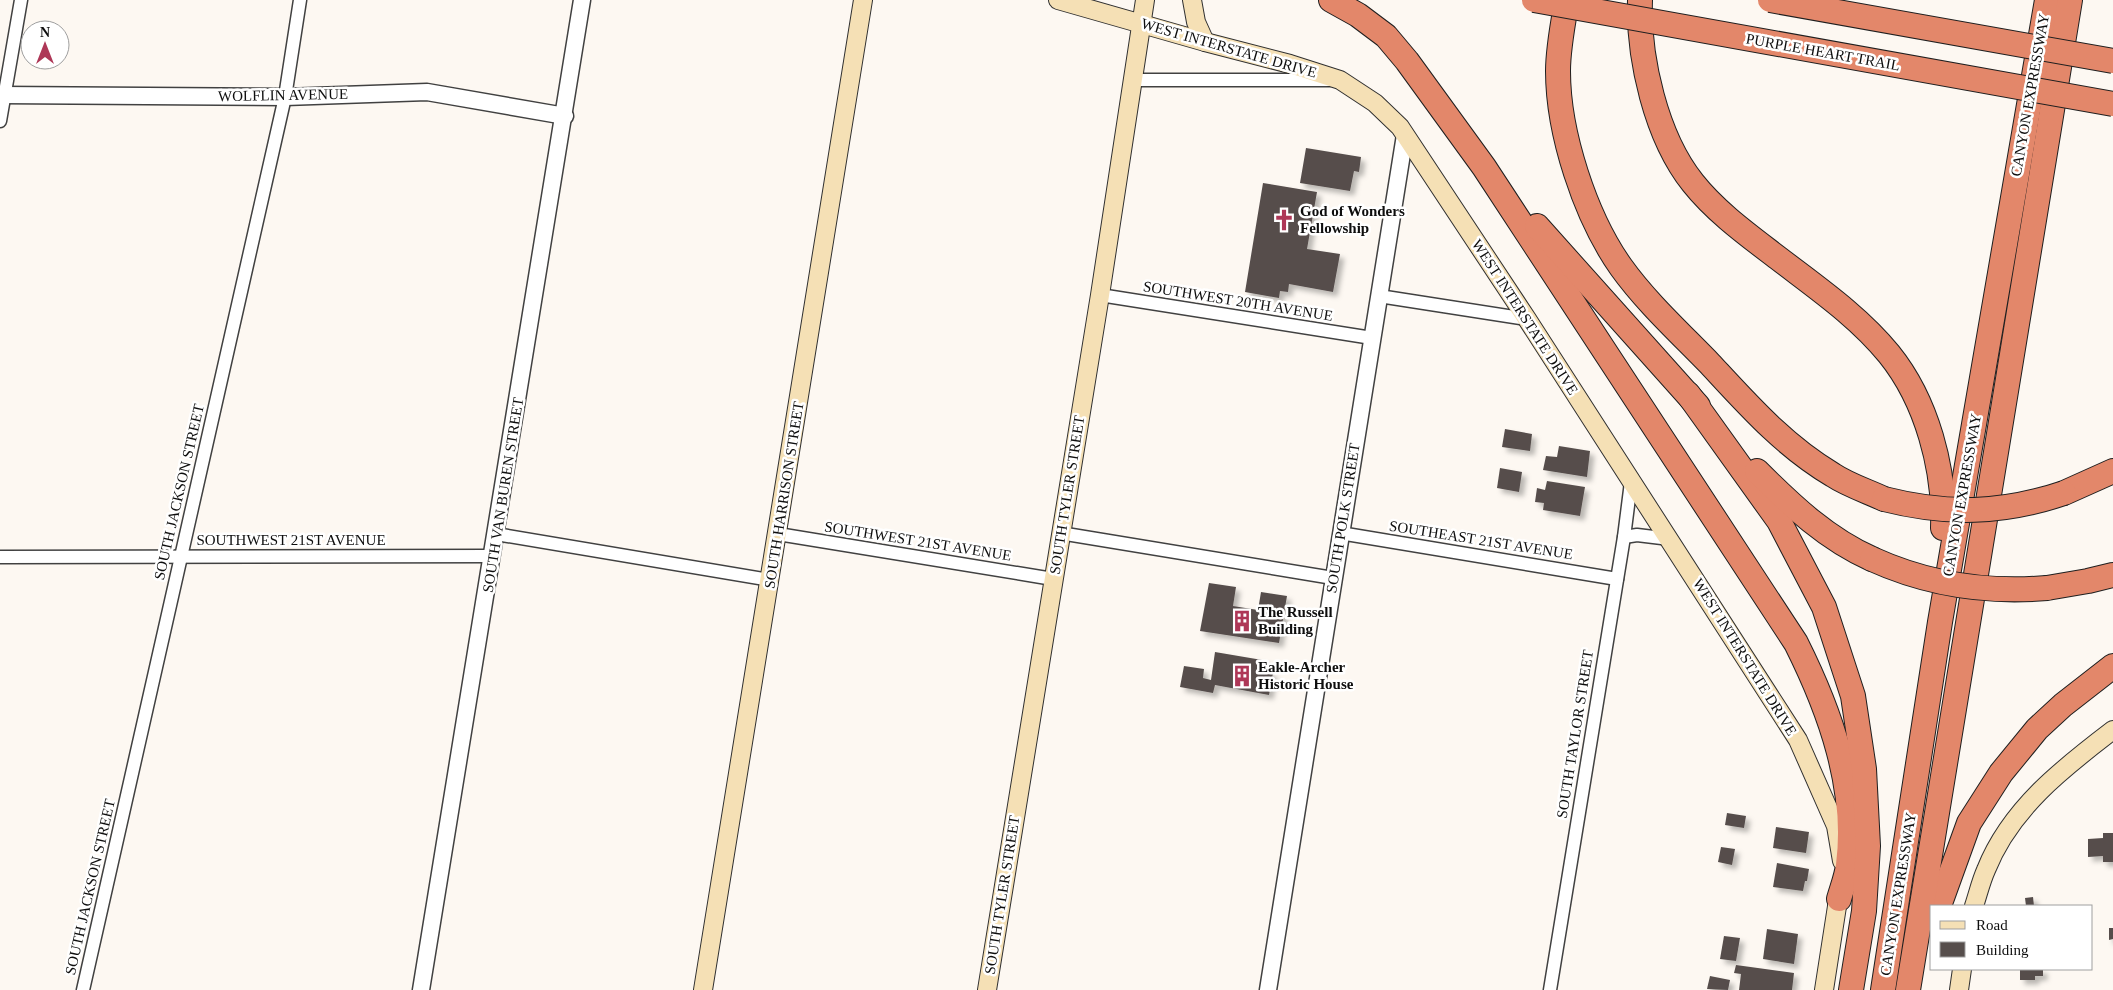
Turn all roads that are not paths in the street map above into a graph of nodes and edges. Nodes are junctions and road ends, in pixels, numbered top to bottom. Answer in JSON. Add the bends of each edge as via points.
{"nodes":[{"id":1,"x":20,"y":0,"type":"edge"},
{"id":2,"x":300,"y":0,"type":"edge"},
{"id":3,"x":582,"y":0,"type":"edge"},
{"id":4,"x":863,"y":0,"type":"edge"},
{"id":5,"x":1058,"y":0,"type":"edge"},
{"id":6,"x":1145,"y":0,"type":"edge"},
{"id":7,"x":1192,"y":0,"type":"edge"},
{"id":8,"x":1332,"y":0,"type":"edge"},
{"id":9,"x":1534,"y":0,"type":"edge"},
{"id":10,"x":1567,"y":0,"type":"edge"},
{"id":11,"x":1640,"y":0,"type":"edge"},
{"id":12,"x":1770,"y":0,"type":"edge"},
{"id":13,"x":2047,"y":0,"type":"edge"},
{"id":14,"x":2070,"y":0,"type":"edge"},
{"id":15,"x":1141,"y":23,"type":"junction"},
{"id":16,"x":1205,"y":42,"type":"junction"},
{"id":17,"x":2113,"y":61,"type":"edge"},
{"id":18,"x":1134,"y":80,"type":"junction"},
{"id":19,"x":1340,"y":80,"type":"junction"},
{"id":20,"x":3,"y":95,"type":"edge"},
{"id":21,"x":285,"y":97,"type":"junction"},
{"id":22,"x":2113,"y":104,"type":"edge"},
{"id":23,"x":565,"y":116,"type":"junction"},
{"id":24,"x":0,"y":121,"type":"edge"},
{"id":25,"x":1406,"y":135,"type":"junction"},
{"id":26,"x":1484,"y":167,"type":"junction"},
{"id":27,"x":1100,"y":295,"type":"junction"},
{"id":28,"x":1378,"y":296,"type":"junction"},
{"id":29,"x":1527,"y":319,"type":"junction"},
{"id":30,"x":1372,"y":338,"type":"junction"},
{"id":31,"x":1688,"y":394,"type":"junction"},
{"id":32,"x":2113,"y":471,"type":"edge"},
{"id":33,"x":1631,"y":482,"type":"junction"},
{"id":34,"x":1060,"y":533,"type":"junction"},
{"id":35,"x":1340,"y":533,"type":"junction"},
{"id":36,"x":496,"y":534,"type":"junction"},
{"id":37,"x":778,"y":534,"type":"junction"},
{"id":38,"x":1624,"y":537,"type":"junction"},
{"id":39,"x":1670,"y":539,"type":"junction"},
{"id":40,"x":181,"y":556,"type":"junction"},
{"id":41,"x":492,"y":556,"type":"junction"},
{"id":42,"x":0,"y":557,"type":"edge"},
{"id":43,"x":2113,"y":574,"type":"edge"},
{"id":44,"x":1333,"y":578,"type":"junction"},
{"id":45,"x":1053,"y":579,"type":"junction"},
{"id":46,"x":1616,"y":579,"type":"junction"},
{"id":47,"x":770,"y":580,"type":"junction"},
{"id":48,"x":1940,"y":622,"type":"junction"},
{"id":49,"x":2113,"y":666,"type":"edge"},
{"id":50,"x":2110,"y":735,"type":"edge"},
{"id":51,"x":1840,"y":899,"type":"junction"},
{"id":52,"x":1939,"y":905,"type":"edge"},
{"id":53,"x":1974,"y":905,"type":"edge"},
{"id":54,"x":1930,"y":938,"type":"edge"},
{"id":55,"x":1962,"y":970,"type":"edge"},
{"id":56,"x":83,"y":990,"type":"edge"},
{"id":57,"x":421,"y":990,"type":"edge"},
{"id":58,"x":703,"y":990,"type":"edge"},
{"id":59,"x":987,"y":990,"type":"edge"},
{"id":60,"x":1268,"y":990,"type":"edge"},
{"id":61,"x":1551,"y":990,"type":"edge"},
{"id":62,"x":1824,"y":990,"type":"edge"},
{"id":63,"x":1851,"y":990,"type":"edge"},
{"id":64,"x":1883,"y":990,"type":"edge"},
{"id":65,"x":1908,"y":990,"type":"edge"},
{"id":66,"x":1914,"y":990,"type":"edge"},
{"id":67,"x":1959,"y":990,"type":"edge"}],
"edges":[{"from":1,"to":20,"type":"street"},
{"from":2,"to":21,"type":"street","name":"SOUTH JACKSON STREET"},
{"from":3,"to":23,"type":"street","name":"SOUTH VAN BUREN STREET"},
{"from":4,"to":37,"type":"main road","name":"SOUTH HARRISON STREET"},
{"from":5,"to":15,"type":"main road","name":"WEST INTERSTATE DRIVE"},
{"from":6,"to":15,"type":"main road","name":"SOUTH TYLER STREET"},
{"from":7,"to":16,"type":"main road","via":[[1196,22]]},
{"from":8,"to":26,"type":"highway","via":[[1386,36],[1408,61]]},
{"from":9,"to":22,"type":"highway","name":"PURPLE HEART TRAIL","bridge":true},
{"from":10,"to":32,"type":"highway","bridge":true,"via":[[1558,71],[1574,166],[1590,211],[1620,266],[1652,305],[1775,432],[1834,476],[1884,499],[1928,509],[2007,508],[2044,500]]},
{"from":11,"to":48,"type":"highway","via":[[1639,18],[1649,86],[1662,126],[1692,182],[1711,204],[1870,332],[1890,355],[1922,411],[1932,441],[1942,503]]},
{"from":12,"to":17,"type":"highway","bridge":true},
{"from":13,"to":48,"type":"highway","name":"CANYON EXPRESSWAY"},
{"from":14,"to":65,"type":"highway","name":"CANYON EXPRESSWAY"},
{"from":15,"to":16,"type":"main road","name":"WEST INTERSTATE DRIVE"},
{"from":15,"to":18,"type":"main road","name":"SOUTH TYLER STREET"},
{"from":16,"to":19,"type":"main road","name":"WEST INTERSTATE DRIVE"},
{"from":18,"to":19,"type":"street"},
{"from":18,"to":27,"type":"main road","name":"SOUTH TYLER STREET"},
{"from":19,"to":25,"type":"main road","name":"WEST INTERSTATE DRIVE","via":[[1375,103]]},
{"from":20,"to":21,"type":"street","name":"WOLFLIN AVENUE"},
{"from":20,"to":24,"type":"street"},
{"from":21,"to":23,"type":"street","name":"WOLFLIN AVENUE","via":[[427,92]]},
{"from":21,"to":40,"type":"street","name":"SOUTH JACKSON STREET"},
{"from":23,"to":36,"type":"street","name":"SOUTH VAN BUREN STREET"},
{"from":25,"to":28,"type":"street","name":"SOUTH POLK STREET"},
{"from":25,"to":29,"type":"main road","name":"WEST INTERSTATE DRIVE"},
{"from":26,"to":31,"type":"highway"},
{"from":26,"to":51,"type":"highway","via":[[1796,644],[1814,679],[1840,751],[1847,796],[1850,844]]},
{"from":27,"to":30,"type":"street","name":"SOUTHWEST 20TH AVENUE"},
{"from":27,"to":34,"type":"main road","name":"SOUTH TYLER STREET"},
{"from":28,"to":29,"type":"street"},
{"from":28,"to":30,"type":"street","name":"SOUTH POLK STREET"},
{"from":29,"to":33,"type":"main road","name":"WEST INTERSTATE DRIVE"},
{"from":30,"to":35,"type":"street","name":"SOUTH POLK STREET"},
{"from":31,"to":43,"type":"highway","bridge":true,"via":[[1740,454],[1792,505],[1836,540],[1872,559],[1915,575],[1971,587],[2000,589],[2047,588],[2088,582]]},
{"from":31,"to":63,"type":"highway","via":[[1779,521],[1824,607],[1854,696],[1864,770],[1868,846],[1864,911]]},
{"from":33,"to":38,"type":"street","name":"SOUTH TAYLOR STREET"},
{"from":33,"to":39,"type":"main road","name":"WEST INTERSTATE DRIVE"},
{"from":34,"to":44,"type":"street"},
{"from":34,"to":45,"type":"main road","name":"SOUTH TYLER STREET"},
{"from":35,"to":44,"type":"street","name":"SOUTH POLK STREET"},
{"from":35,"to":46,"type":"street","name":"SOUTHEAST 21ST AVENUE"},
{"from":36,"to":41,"type":"street","name":"SOUTH VAN BUREN STREET"},
{"from":36,"to":47,"type":"street"},
{"from":37,"to":45,"type":"street","name":"SOUTHWEST 21ST AVENUE"},
{"from":37,"to":47,"type":"main road","name":"SOUTH HARRISON STREET"},
{"from":38,"to":39,"type":"street","via":[[1637,535]]},
{"from":38,"to":46,"type":"street","name":"SOUTH TAYLOR STREET"},
{"from":39,"to":51,"type":"main road","name":"WEST INTERSTATE DRIVE","via":[[1798,740],[1820,786],[1836,826],[1842,860]]},
{"from":40,"to":41,"type":"street","name":"SOUTHWEST 21ST AVENUE"},
{"from":40,"to":42,"type":"street","name":"SOUTHWEST 21ST AVENUE"},
{"from":40,"to":56,"type":"street","name":"SOUTH JACKSON STREET"},
{"from":41,"to":57,"type":"street","name":"SOUTH VAN BUREN STREET"},
{"from":44,"to":60,"type":"street","name":"SOUTH POLK STREET"},
{"from":45,"to":59,"type":"main road","name":"SOUTH TYLER STREET"},
{"from":46,"to":61,"type":"street","name":"SOUTH TAYLOR STREET"},
{"from":47,"to":58,"type":"main road","name":"SOUTH HARRISON STREET"},
{"from":48,"to":64,"type":"highway","name":"CANYON EXPRESSWAY"},
{"from":49,"to":52,"type":"highway","via":[[2037,729],[2001,773],[1969,823]]},
{"from":50,"to":53,"type":"main road","via":[[2037,792],[2016,818],[1986,869]]},
{"from":51,"to":62,"type":"main road","name":"WEST INTERSTATE DRIVE"},
{"from":54,"to":66,"type":"highway"},
{"from":55,"to":67,"type":"main road"}]}
